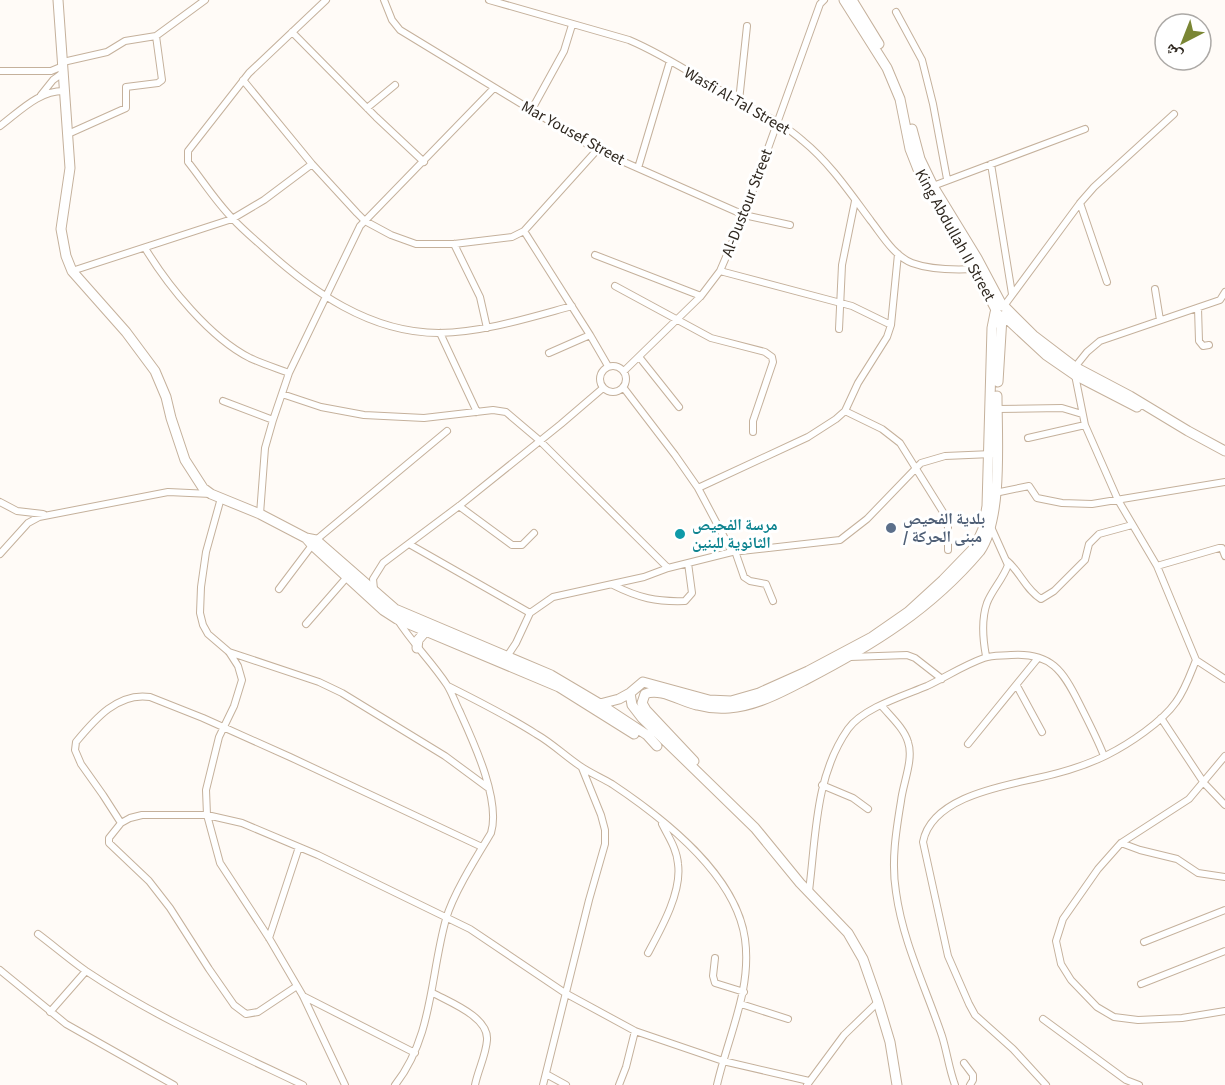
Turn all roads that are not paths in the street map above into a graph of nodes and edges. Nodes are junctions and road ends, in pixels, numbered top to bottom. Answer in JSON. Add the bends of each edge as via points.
{"nodes":[{"id":1,"x":58,"y":0,"type":"edge"},
{"id":2,"x":205,"y":0,"type":"edge"},
{"id":3,"x":326,"y":0,"type":"edge"},
{"id":4,"x":384,"y":0,"type":"edge"},
{"id":5,"x":489,"y":0,"type":"edge"},
{"id":6,"x":844,"y":0,"type":"edge"},
{"id":7,"x":852,"y":0,"type":"edge"},
{"id":8,"x":821,"y":1,"type":"edge"},
{"id":9,"x":511,"y":3,"type":"edge"},
{"id":10,"x":896,"y":12,"type":"dead end"},
{"id":11,"x":572,"y":26,"type":"junction"},
{"id":12,"x":747,"y":26,"type":"dead end"},
{"id":13,"x":292,"y":32,"type":"junction"},
{"id":14,"x":156,"y":36,"type":"junction"},
{"id":15,"x":670,"y":62,"type":"junction"},
{"id":16,"x":64,"y":67,"type":"junction"},
{"id":17,"x":0,"y":71,"type":"edge"},
{"id":18,"x":243,"y":80,"type":"junction"},
{"id":19,"x":395,"y":85,"type":"dead end"},
{"id":20,"x":494,"y":88,"type":"junction"},
{"id":21,"x":65,"y":91,"type":"junction"},
{"id":22,"x":41,"y":96,"type":"junction"},
{"id":23,"x":739,"y":102,"type":"junction"},
{"id":24,"x":367,"y":108,"type":"junction"},
{"id":25,"x":531,"y":111,"type":"junction"},
{"id":26,"x":1174,"y":114,"type":"dead end"},
{"id":27,"x":778,"y":122,"type":"junction"},
{"id":28,"x":0,"y":126,"type":"edge"},
{"id":29,"x":1085,"y":129,"type":"dead end"},
{"id":30,"x":68,"y":134,"type":"junction"},
{"id":31,"x":597,"y":150,"type":"junction"},
{"id":32,"x":424,"y":162,"type":"junction"},
{"id":33,"x":312,"y":164,"type":"junction"},
{"id":34,"x":991,"y":164,"type":"junction"},
{"id":35,"x":638,"y":168,"type":"junction"},
{"id":36,"x":947,"y":179,"type":"junction"},
{"id":37,"x":933,"y":186,"type":"junction"},
{"id":38,"x":855,"y":201,"type":"junction"},
{"id":39,"x":1080,"y":203,"type":"junction"},
{"id":40,"x":744,"y":215,"type":"junction"},
{"id":41,"x":232,"y":219,"type":"junction"},
{"id":42,"x":365,"y":220,"type":"junction"},
{"id":43,"x":790,"y":225,"type":"dead end"},
{"id":44,"x":524,"y":231,"type":"junction"},
{"id":45,"x":454,"y":244,"type":"junction"},
{"id":46,"x":145,"y":248,"type":"junction"},
{"id":47,"x":898,"y":254,"type":"junction"},
{"id":48,"x":595,"y":255,"type":"dead end"},
{"id":49,"x":975,"y":269,"type":"junction"},
{"id":50,"x":72,"y":271,"type":"junction"},
{"id":51,"x":720,"y":271,"type":"junction"},
{"id":52,"x":1107,"y":282,"type":"dead end"},
{"id":53,"x":615,"y":286,"type":"dead end"},
{"id":54,"x":1155,"y":289,"type":"dead end"},
{"id":55,"x":1225,"y":292,"type":"edge"},
{"id":56,"x":1012,"y":294,"type":"junction"},
{"id":57,"x":701,"y":296,"type":"junction"},
{"id":58,"x":326,"y":297,"type":"junction"},
{"id":59,"x":1220,"y":300,"type":"junction"},
{"id":60,"x":840,"y":302,"type":"junction"},
{"id":61,"x":572,"y":306,"type":"junction"},
{"id":62,"x":1225,"y":306,"type":"edge"},
{"id":63,"x":1198,"y":308,"type":"junction"},
{"id":64,"x":1001,"y":311,"type":"junction"},
{"id":65,"x":1160,"y":320,"type":"junction"},
{"id":66,"x":676,"y":321,"type":"junction"},
{"id":67,"x":891,"y":325,"type":"junction"},
{"id":68,"x":487,"y":328,"type":"junction"},
{"id":69,"x":839,"y":329,"type":"dead end"},
{"id":70,"x":1019,"y":331,"type":"junction"},
{"id":71,"x":440,"y":333,"type":"junction"},
{"id":72,"x":591,"y":335,"type":"junction"},
{"id":73,"x":1000,"y":336,"type":"junction"},
{"id":74,"x":1209,"y":345,"type":"dead end"},
{"id":75,"x":549,"y":353,"type":"dead end"},
{"id":76,"x":640,"y":358,"type":"junction"},
{"id":77,"x":608,"y":366,"type":"junction"},
{"id":78,"x":624,"y":371,"type":"junction"},
{"id":79,"x":1075,"y":371,"type":"junction"},
{"id":80,"x":289,"y":373,"type":"junction"},
{"id":81,"x":623,"y":387,"type":"junction"},
{"id":82,"x":603,"y":388,"type":"junction"},
{"id":83,"x":282,"y":394,"type":"junction"},
{"id":84,"x":223,"y":401,"type":"dead end"},
{"id":85,"x":1080,"y":401,"type":"junction"},
{"id":86,"x":679,"y":407,"type":"dead end"},
{"id":87,"x":1062,"y":408,"type":"junction"},
{"id":88,"x":997,"y":409,"type":"junction"},
{"id":89,"x":845,"y":411,"type":"junction"},
{"id":90,"x":477,"y":412,"type":"junction"},
{"id":91,"x":1082,"y":414,"type":"junction"},
{"id":92,"x":273,"y":420,"type":"junction"},
{"id":93,"x":1085,"y":424,"type":"junction"},
{"id":94,"x":447,"y":430,"type":"dead end"},
{"id":95,"x":753,"y":432,"type":"dead end"},
{"id":96,"x":1028,"y":438,"type":"dead end"},
{"id":97,"x":539,"y":440,"type":"junction"},
{"id":98,"x":1225,"y":451,"type":"edge"},
{"id":99,"x":993,"y":454,"type":"junction"},
{"id":100,"x":1225,"y":457,"type":"edge"},
{"id":101,"x":916,"y":469,"type":"junction"},
{"id":102,"x":1225,"y":482,"type":"edge"},
{"id":103,"x":698,"y":488,"type":"junction"},
{"id":104,"x":995,"y":493,"type":"junction"},
{"id":105,"x":216,"y":496,"type":"junction"},
{"id":106,"x":1118,"y":500,"type":"junction"},
{"id":107,"x":0,"y":502,"type":"edge"},
{"id":108,"x":459,"y":506,"type":"junction"},
{"id":109,"x":50,"y":514,"type":"junction"},
{"id":110,"x":260,"y":514,"type":"junction"},
{"id":111,"x":1132,"y":525,"type":"junction"},
{"id":112,"x":992,"y":527,"type":"junction"},
{"id":113,"x":534,"y":533,"type":"dead end"},
{"id":114,"x":311,"y":541,"type":"junction"},
{"id":115,"x":409,"y":544,"type":"junction"},
{"id":116,"x":948,"y":550,"type":"dead end"},
{"id":117,"x":733,"y":552,"type":"junction"},
{"id":118,"x":0,"y":554,"type":"edge"},
{"id":119,"x":1225,"y":556,"type":"edge"},
{"id":120,"x":1006,"y":560,"type":"junction"},
{"id":121,"x":688,"y":563,"type":"junction"},
{"id":122,"x":1157,"y":566,"type":"junction"},
{"id":123,"x":668,"y":568,"type":"junction"},
{"id":124,"x":347,"y":577,"type":"junction"},
{"id":125,"x":613,"y":584,"type":"junction"},
{"id":126,"x":279,"y":589,"type":"dead end"},
{"id":127,"x":376,"y":594,"type":"junction"},
{"id":128,"x":773,"y":602,"type":"dead end"},
{"id":129,"x":395,"y":609,"type":"junction"},
{"id":130,"x":530,"y":614,"type":"junction"},
{"id":131,"x":397,"y":619,"type":"junction"},
{"id":132,"x":306,"y":624,"type":"dead end"},
{"id":133,"x":425,"y":632,"type":"junction"},
{"id":134,"x":417,"y":648,"type":"junction"},
{"id":135,"x":229,"y":652,"type":"junction"},
{"id":136,"x":987,"y":656,"type":"junction"},
{"id":137,"x":850,"y":657,"type":"junction"},
{"id":138,"x":1038,"y":658,"type":"junction"},
{"id":139,"x":505,"y":660,"type":"junction"},
{"id":140,"x":1196,"y":660,"type":"junction"},
{"id":141,"x":830,"y":663,"type":"junction"},
{"id":142,"x":942,"y":679,"type":"junction"},
{"id":143,"x":1225,"y":679,"type":"edge"},
{"id":144,"x":448,"y":686,"type":"junction"},
{"id":145,"x":1017,"y":686,"type":"junction"},
{"id":146,"x":630,"y":693,"type":"junction"},
{"id":147,"x":600,"y":704,"type":"junction"},
{"id":148,"x":881,"y":705,"type":"junction"},
{"id":149,"x":1161,"y":718,"type":"junction"},
{"id":150,"x":224,"y":727,"type":"junction"},
{"id":151,"x":1042,"y":732,"type":"dead end"},
{"id":152,"x":969,"y":744,"type":"dead end"},
{"id":153,"x":657,"y":746,"type":"junction"},
{"id":154,"x":684,"y":756,"type":"junction"},
{"id":155,"x":1104,"y":756,"type":"junction"},
{"id":156,"x":1225,"y":756,"type":"edge"},
{"id":157,"x":582,"y":768,"type":"junction"},
{"id":158,"x":1204,"y":783,"type":"junction"},
{"id":159,"x":822,"y":786,"type":"junction"},
{"id":160,"x":488,"y":788,"type":"junction"},
{"id":161,"x":1225,"y":806,"type":"edge"},
{"id":162,"x":868,"y":809,"type":"dead end"},
{"id":163,"x":207,"y":815,"type":"junction"},
{"id":164,"x":660,"y":821,"type":"junction"},
{"id":165,"x":121,"y":823,"type":"junction"},
{"id":166,"x":1121,"y":843,"type":"junction"},
{"id":167,"x":298,"y":847,"type":"junction"},
{"id":168,"x":482,"y":847,"type":"junction"},
{"id":169,"x":1225,"y":877,"type":"edge"},
{"id":170,"x":809,"y":890,"type":"junction"},
{"id":171,"x":1225,"y":910,"type":"edge"},
{"id":172,"x":446,"y":918,"type":"junction"},
{"id":173,"x":38,"y":934,"type":"dead end"},
{"id":174,"x":269,"y":938,"type":"junction"},
{"id":175,"x":1144,"y":942,"type":"dead end"},
{"id":176,"x":1225,"y":951,"type":"edge"},
{"id":177,"x":648,"y":953,"type":"dead end"},
{"id":178,"x":715,"y":958,"type":"dead end"},
{"id":179,"x":0,"y":970,"type":"edge"},
{"id":180,"x":86,"y":971,"type":"junction"},
{"id":181,"x":1141,"y":984,"type":"dead end"},
{"id":182,"x":297,"y":986,"type":"junction"},
{"id":183,"x":744,"y":992,"type":"junction"},
{"id":184,"x":433,"y":993,"type":"junction"},
{"id":185,"x":565,"y":993,"type":"junction"},
{"id":186,"x":303,"y":996,"type":"junction"},
{"id":187,"x":878,"y":1002,"type":"junction"},
{"id":188,"x":741,"y":1004,"type":"junction"},
{"id":189,"x":1225,"y":1011,"type":"edge"},
{"id":190,"x":50,"y":1012,"type":"junction"},
{"id":191,"x":1043,"y":1019,"type":"dead end"},
{"id":192,"x":788,"y":1020,"type":"dead end"},
{"id":193,"x":635,"y":1030,"type":"junction"},
{"id":194,"x":415,"y":1053,"type":"junction"},
{"id":195,"x":723,"y":1061,"type":"junction"},
{"id":196,"x":964,"y":1063,"type":"dead end"},
{"id":197,"x":546,"y":1074,"type":"junction"},
{"id":198,"x":808,"y":1083,"type":"edge"},
{"id":199,"x":174,"y":1085,"type":"edge"},
{"id":200,"x":303,"y":1085,"type":"edge"},
{"id":201,"x":345,"y":1085,"type":"edge"},
{"id":202,"x":395,"y":1085,"type":"edge"},
{"id":203,"x":475,"y":1085,"type":"edge"},
{"id":204,"x":543,"y":1085,"type":"edge"},
{"id":205,"x":566,"y":1085,"type":"edge"},
{"id":206,"x":619,"y":1085,"type":"edge"},
{"id":207,"x":717,"y":1085,"type":"edge"},
{"id":208,"x":897,"y":1085,"type":"edge"},
{"id":209,"x":955,"y":1085,"type":"edge"},
{"id":210,"x":970,"y":1085,"type":"edge"},
{"id":211,"x":1046,"y":1085,"type":"edge"},
{"id":212,"x":1139,"y":1085,"type":"edge"}],
"edges":[{"from":1,"to":16,"type":"street"},
{"from":2,"to":14,"type":"street"},
{"from":3,"to":13,"type":"street"},
{"from":4,"to":20,"type":"street","name":"Mar Yousef Street","via":[[400,30]]},
{"from":5,"to":9,"type":"street","name":"Wasfi Al-Tal Street"},
{"from":6,"to":49,"type":"street","name":"King Abdullah II Street","via":[[887,68],[900,99],[910,149],[921,177]]},
{"from":7,"to":37,"type":"street","name":"King Abdullah II Street","via":[[904,95],[920,159]]},
{"from":8,"to":27,"type":"street","name":"Al-Dustour Street"},
{"from":9,"to":11,"type":"street","name":"Wasfi Al-Tal Street"},
{"from":10,"to":36,"type":"street","via":[[922,60]]},
{"from":11,"to":15,"type":"street","name":"Wasfi Al-Tal Street","via":[[629,40]]},
{"from":11,"to":25,"type":"street","via":[[564,51]]},
{"from":12,"to":23,"type":"street"},
{"from":13,"to":18,"type":"street"},
{"from":13,"to":24,"type":"street"},
{"from":14,"to":16,"type":"street","via":[[125,41],[107,52]]},
{"from":14,"to":30,"type":"street","via":[[162,80],[126,87],[126,108]]},
{"from":15,"to":23,"type":"street","name":"Wasfi Al-Tal Street"},
{"from":15,"to":35,"type":"street"},
{"from":16,"to":17,"type":"street","via":[[55,71]]},
{"from":16,"to":21,"type":"street"},
{"from":16,"to":22,"type":"street"},
{"from":18,"to":33,"type":"street"},
{"from":18,"to":41,"type":"street","via":[[189,147],[187,157]]},
{"from":19,"to":24,"type":"street"},
{"from":20,"to":25,"type":"street","name":"Mar Yousef Street"},
{"from":20,"to":32,"type":"street"},
{"from":21,"to":22,"type":"street"},
{"from":21,"to":30,"type":"street"},
{"from":22,"to":28,"type":"street"},
{"from":23,"to":27,"type":"street","name":"Wasfi Al-Tal Street"},
{"from":24,"to":32,"type":"street"},
{"from":25,"to":31,"type":"street","name":"Mar Yousef Street"},
{"from":26,"to":39,"type":"street"},
{"from":27,"to":38,"type":"street","name":"Wasfi Al-Tal Street","via":[[819,156]]},
{"from":27,"to":40,"type":"street","name":"Al-Dustour Street"},
{"from":29,"to":34,"type":"street"},
{"from":30,"to":50,"type":"street","via":[[70,168],[62,229]]},
{"from":31,"to":35,"type":"street","name":"Mar Yousef Street"},
{"from":31,"to":44,"type":"street"},
{"from":32,"to":42,"type":"street"},
{"from":33,"to":41,"type":"street"},
{"from":33,"to":42,"type":"street"},
{"from":34,"to":36,"type":"street"},
{"from":34,"to":56,"type":"street"},
{"from":35,"to":40,"type":"street","name":"Mar Yousef Street"},
{"from":36,"to":37,"type":"street"},
{"from":37,"to":64,"type":"street","name":"King Abdullah II Street","via":[[974,252]]},
{"from":38,"to":47,"type":"street","name":"Wasfi Al-Tal Street"},
{"from":38,"to":60,"type":"street","via":[[842,265]]},
{"from":39,"to":52,"type":"street"},
{"from":39,"to":56,"type":"street"},
{"from":40,"to":43,"type":"street","name":"Mar Yousef Street"},
{"from":40,"to":51,"type":"street","name":"Al-Dustour Street"},
{"from":41,"to":46,"type":"street"},
{"from":41,"to":58,"type":"street"},
{"from":42,"to":45,"type":"street","via":[[403,241]]},
{"from":42,"to":58,"type":"street"},
{"from":44,"to":45,"type":"street","via":[[505,238]]},
{"from":44,"to":61,"type":"street"},
{"from":45,"to":68,"type":"street","via":[[480,297]]},
{"from":46,"to":50,"type":"street"},
{"from":46,"to":80,"type":"street","via":[[187,306],[226,342]]},
{"from":47,"to":49,"type":"street","name":"Wasfi Al-Tal Street","via":[[923,266]]},
{"from":47,"to":67,"type":"street"},
{"from":48,"to":57,"type":"street"},
{"from":49,"to":64,"type":"street","name":"King Abdullah II Street"},
{"from":50,"to":105,"type":"street","via":[[155,371],[185,460],[196,479]]},
{"from":51,"to":57,"type":"street","name":"Al-Dustour Street"},
{"from":51,"to":60,"type":"street"},
{"from":53,"to":66,"type":"street"},
{"from":54,"to":65,"type":"street"},
{"from":55,"to":59,"type":"street"},
{"from":56,"to":64,"type":"street"},
{"from":57,"to":66,"type":"street","name":"Al-Dustour Street"},
{"from":58,"to":71,"type":"street","via":[[377,321]]},
{"from":58,"to":80,"type":"street"},
{"from":59,"to":62,"type":"street"},
{"from":59,"to":63,"type":"street"},
{"from":60,"to":67,"type":"street"},
{"from":60,"to":69,"type":"street"},
{"from":61,"to":68,"type":"street"},
{"from":61,"to":72,"type":"street"},
{"from":63,"to":65,"type":"street"},
{"from":63,"to":74,"type":"street","via":[[1199,342]]},
{"from":64,"to":70,"type":"street","name":"King Abdullah II Street"},
{"from":64,"to":73,"type":"street"},
{"from":64,"to":79,"type":"street","name":"King Abdullah II Street"},
{"from":64,"to":99,"type":"street","via":[[992,328]]},
{"from":65,"to":79,"type":"street","via":[[1100,341]]},
{"from":66,"to":76,"type":"street","name":"Al-Dustour Street"},
{"from":66,"to":95,"type":"street","via":[[711,338],[772,357]]},
{"from":67,"to":89,"type":"street"},
{"from":68,"to":71,"type":"street"},
{"from":70,"to":73,"type":"street"},
{"from":70,"to":79,"type":"street","name":"King Abdullah II Street"},
{"from":71,"to":90,"type":"street"},
{"from":72,"to":75,"type":"street"},
{"from":72,"to":77,"type":"street"},
{"from":73,"to":88,"type":"street"},
{"from":76,"to":78,"type":"street","name":"Al-Dustour Street"},
{"from":76,"to":86,"type":"street"},
{"from":77,"to":78,"type":"street"},
{"from":77,"to":82,"type":"street","via":[[600,376]]},
{"from":78,"to":81,"type":"street"},
{"from":79,"to":85,"type":"street"},
{"from":79,"to":98,"type":"street","name":"King Abdullah II Street"},
{"from":79,"to":100,"type":"street","name":"King Abdullah II Street"},
{"from":80,"to":83,"type":"street"},
{"from":81,"to":82,"type":"street","via":[[613,392]]},
{"from":81,"to":103,"type":"street"},
{"from":82,"to":97,"type":"street"},
{"from":83,"to":90,"type":"street","via":[[364,415],[424,418]]},
{"from":83,"to":92,"type":"street"},
{"from":84,"to":92,"type":"street"},
{"from":85,"to":87,"type":"street"},
{"from":85,"to":91,"type":"street"},
{"from":87,"to":88,"type":"street"},
{"from":87,"to":91,"type":"street"},
{"from":88,"to":99,"type":"street"},
{"from":89,"to":101,"type":"street","via":[[892,435]]},
{"from":89,"to":103,"type":"street","via":[[808,437]]},
{"from":90,"to":97,"type":"street","via":[[503,410]]},
{"from":91,"to":93,"type":"street"},
{"from":92,"to":110,"type":"street","via":[[265,448]]},
{"from":93,"to":96,"type":"street"},
{"from":93,"to":106,"type":"street"},
{"from":94,"to":114,"type":"street"},
{"from":97,"to":108,"type":"street"},
{"from":97,"to":123,"type":"street"},
{"from":99,"to":101,"type":"street","via":[[939,457]]},
{"from":99,"to":104,"type":"street"},
{"from":99,"to":141,"type":"street","via":[[983,529],[975,547],[908,612]]},
{"from":101,"to":116,"type":"street","via":[[946,519]]},
{"from":101,"to":117,"type":"street","via":[[867,519],[840,540]]},
{"from":102,"to":106,"type":"street"},
{"from":103,"to":117,"type":"street"},
{"from":104,"to":106,"type":"street","via":[[1029,486],[1037,498],[1062,503]]},
{"from":104,"to":112,"type":"street"},
{"from":105,"to":109,"type":"street","via":[[168,492]]},
{"from":105,"to":110,"type":"street"},
{"from":105,"to":135,"type":"street","via":[[200,613],[208,634]]},
{"from":106,"to":111,"type":"street"},
{"from":107,"to":109,"type":"street","via":[[17,511]]},
{"from":108,"to":113,"type":"street","via":[[512,545],[522,545]]},
{"from":108,"to":115,"type":"street"},
{"from":109,"to":118,"type":"street","via":[[28,523]]},
{"from":110,"to":114,"type":"street"},
{"from":111,"to":120,"type":"street","via":[[1099,534],[1089,544],[1085,560],[1041,599],[1029,591]]},
{"from":111,"to":122,"type":"street"},
{"from":112,"to":120,"type":"street"},
{"from":112,"to":137,"type":"street","via":[[980,551],[908,620]]},
{"from":114,"to":124,"type":"street"},
{"from":114,"to":126,"type":"street"},
{"from":114,"to":127,"type":"street","via":[[340,560]]},
{"from":115,"to":127,"type":"street","via":[[378,567],[372,579]]},
{"from":115,"to":130,"type":"street"},
{"from":117,"to":121,"type":"street"},
{"from":117,"to":128,"type":"street","via":[[744,577],[766,584]]},
{"from":119,"to":122,"type":"street","via":[[1219,548]]},
{"from":120,"to":136,"type":"street","via":[[1004,577],[985,611],[983,639]]},
{"from":121,"to":123,"type":"street"},
{"from":121,"to":125,"type":"street","via":[[692,593],[685,601],[658,602],[632,595]]},
{"from":122,"to":140,"type":"street"},
{"from":123,"to":125,"type":"street"},
{"from":124,"to":131,"type":"street"},
{"from":124,"to":132,"type":"street"},
{"from":125,"to":130,"type":"street","via":[[553,597]]},
{"from":127,"to":129,"type":"street"},
{"from":129,"to":131,"type":"street"},
{"from":129,"to":139,"type":"street"},
{"from":130,"to":139,"type":"street"},
{"from":131,"to":133,"type":"street"},
{"from":131,"to":134,"type":"street"},
{"from":133,"to":134,"type":"street"},
{"from":133,"to":139,"type":"street"},
{"from":134,"to":144,"type":"street"},
{"from":135,"to":150,"type":"street","via":[[242,680]]},
{"from":135,"to":160,"type":"street","via":[[342,693],[445,756]]},
{"from":136,"to":138,"type":"street","via":[[1022,654]]},
{"from":136,"to":142,"type":"street"},
{"from":137,"to":141,"type":"street"},
{"from":137,"to":142,"type":"street","via":[[907,655]]},
{"from":138,"to":145,"type":"street"},
{"from":138,"to":155,"type":"street","via":[[1069,680]]},
{"from":139,"to":147,"type":"street","via":[[551,675]]},
{"from":139,"to":153,"type":"street","via":[[559,687]]},
{"from":140,"to":143,"type":"street"},
{"from":140,"to":149,"type":"street","via":[[1180,696]]},
{"from":141,"to":146,"type":"street","via":[[738,700],[709,700],[648,682]]},
{"from":141,"to":154,"type":"street","via":[[780,692],[733,708],[697,705],[657,692],[645,694],[642,703],[646,710]]},
{"from":142,"to":148,"type":"street"},
{"from":144,"to":157,"type":"street","via":[[536,734]]},
{"from":144,"to":160,"type":"street","via":[[469,730]]},
{"from":145,"to":151,"type":"street"},
{"from":145,"to":152,"type":"street"},
{"from":146,"to":147,"type":"street"},
{"from":146,"to":154,"type":"street","via":[[634,710]]},
{"from":147,"to":153,"type":"street"},
{"from":148,"to":159,"type":"street","via":[[849,728]]},
{"from":148,"to":209,"type":"street","via":[[909,744],[893,871],[900,912]]},
{"from":149,"to":155,"type":"street"},
{"from":149,"to":158,"type":"street"},
{"from":150,"to":163,"type":"street","via":[[206,790]]},
{"from":150,"to":165,"type":"street","via":[[138,695],[112,705],[86,729],[75,750]]},
{"from":150,"to":168,"type":"street"},
{"from":153,"to":154,"type":"street"},
{"from":154,"to":170,"type":"street"},
{"from":155,"to":211,"type":"street","via":[[969,797],[938,817],[926,830],[923,842],[948,956],[969,1004],[975,1015]]},
{"from":156,"to":158,"type":"street"},
{"from":157,"to":164,"type":"street","via":[[614,786]]},
{"from":157,"to":185,"type":"street","via":[[601,815],[605,844]]},
{"from":158,"to":161,"type":"street"},
{"from":158,"to":166,"type":"street","via":[[1182,804]]},
{"from":159,"to":162,"type":"street","via":[[853,798]]},
{"from":159,"to":170,"type":"street"},
{"from":160,"to":168,"type":"street","via":[[493,823]]},
{"from":163,"to":165,"type":"street","via":[[142,815]]},
{"from":163,"to":167,"type":"street","via":[[242,823]]},
{"from":163,"to":174,"type":"street","via":[[220,863]]},
{"from":164,"to":177,"type":"street","via":[[675,852],[679,871],[670,908]]},
{"from":164,"to":183,"type":"street","via":[[712,869],[729,895],[745,937]]},
{"from":165,"to":182,"type":"street","via":[[109,843],[164,900],[241,1012],[258,1012]]},
{"from":166,"to":169,"type":"street","via":[[1177,859],[1198,873]]},
{"from":166,"to":189,"type":"street","via":[[1060,925],[1057,948],[1065,972],[1097,1007],[1114,1017],[1182,1018]]},
{"from":167,"to":172,"type":"street"},
{"from":167,"to":174,"type":"street"},
{"from":168,"to":172,"type":"street"},
{"from":170,"to":187,"type":"street","via":[[848,933],[863,959]]},
{"from":171,"to":175,"type":"street"},
{"from":172,"to":184,"type":"street"},
{"from":172,"to":185,"type":"street","via":[[488,940]]},
{"from":173,"to":180,"type":"street"},
{"from":174,"to":182,"type":"street"},
{"from":176,"to":181,"type":"street"},
{"from":178,"to":183,"type":"street","via":[[715,983]]},
{"from":179,"to":190,"type":"street"},
{"from":180,"to":190,"type":"street"},
{"from":180,"to":200,"type":"street","via":[[178,1024]]},
{"from":182,"to":186,"type":"street"},
{"from":183,"to":188,"type":"street"},
{"from":184,"to":194,"type":"street"},
{"from":184,"to":203,"type":"street","via":[[472,1015],[485,1029],[487,1041]]},
{"from":185,"to":193,"type":"street"},
{"from":185,"to":197,"type":"street"},
{"from":186,"to":194,"type":"street"},
{"from":186,"to":201,"type":"street"},
{"from":187,"to":198,"type":"street","via":[[844,1035]]},
{"from":187,"to":208,"type":"street"},
{"from":188,"to":192,"type":"street"},
{"from":188,"to":195,"type":"street"},
{"from":190,"to":199,"type":"street"},
{"from":191,"to":212,"type":"street","via":[[1126,1080]]},
{"from":193,"to":195,"type":"street"},
{"from":193,"to":206,"type":"street"},
{"from":194,"to":202,"type":"street"},
{"from":195,"to":198,"type":"street"},
{"from":195,"to":207,"type":"street"},
{"from":196,"to":210,"type":"street","via":[[973,1075]]},
{"from":197,"to":204,"type":"street"},
{"from":197,"to":205,"type":"street"}]}
